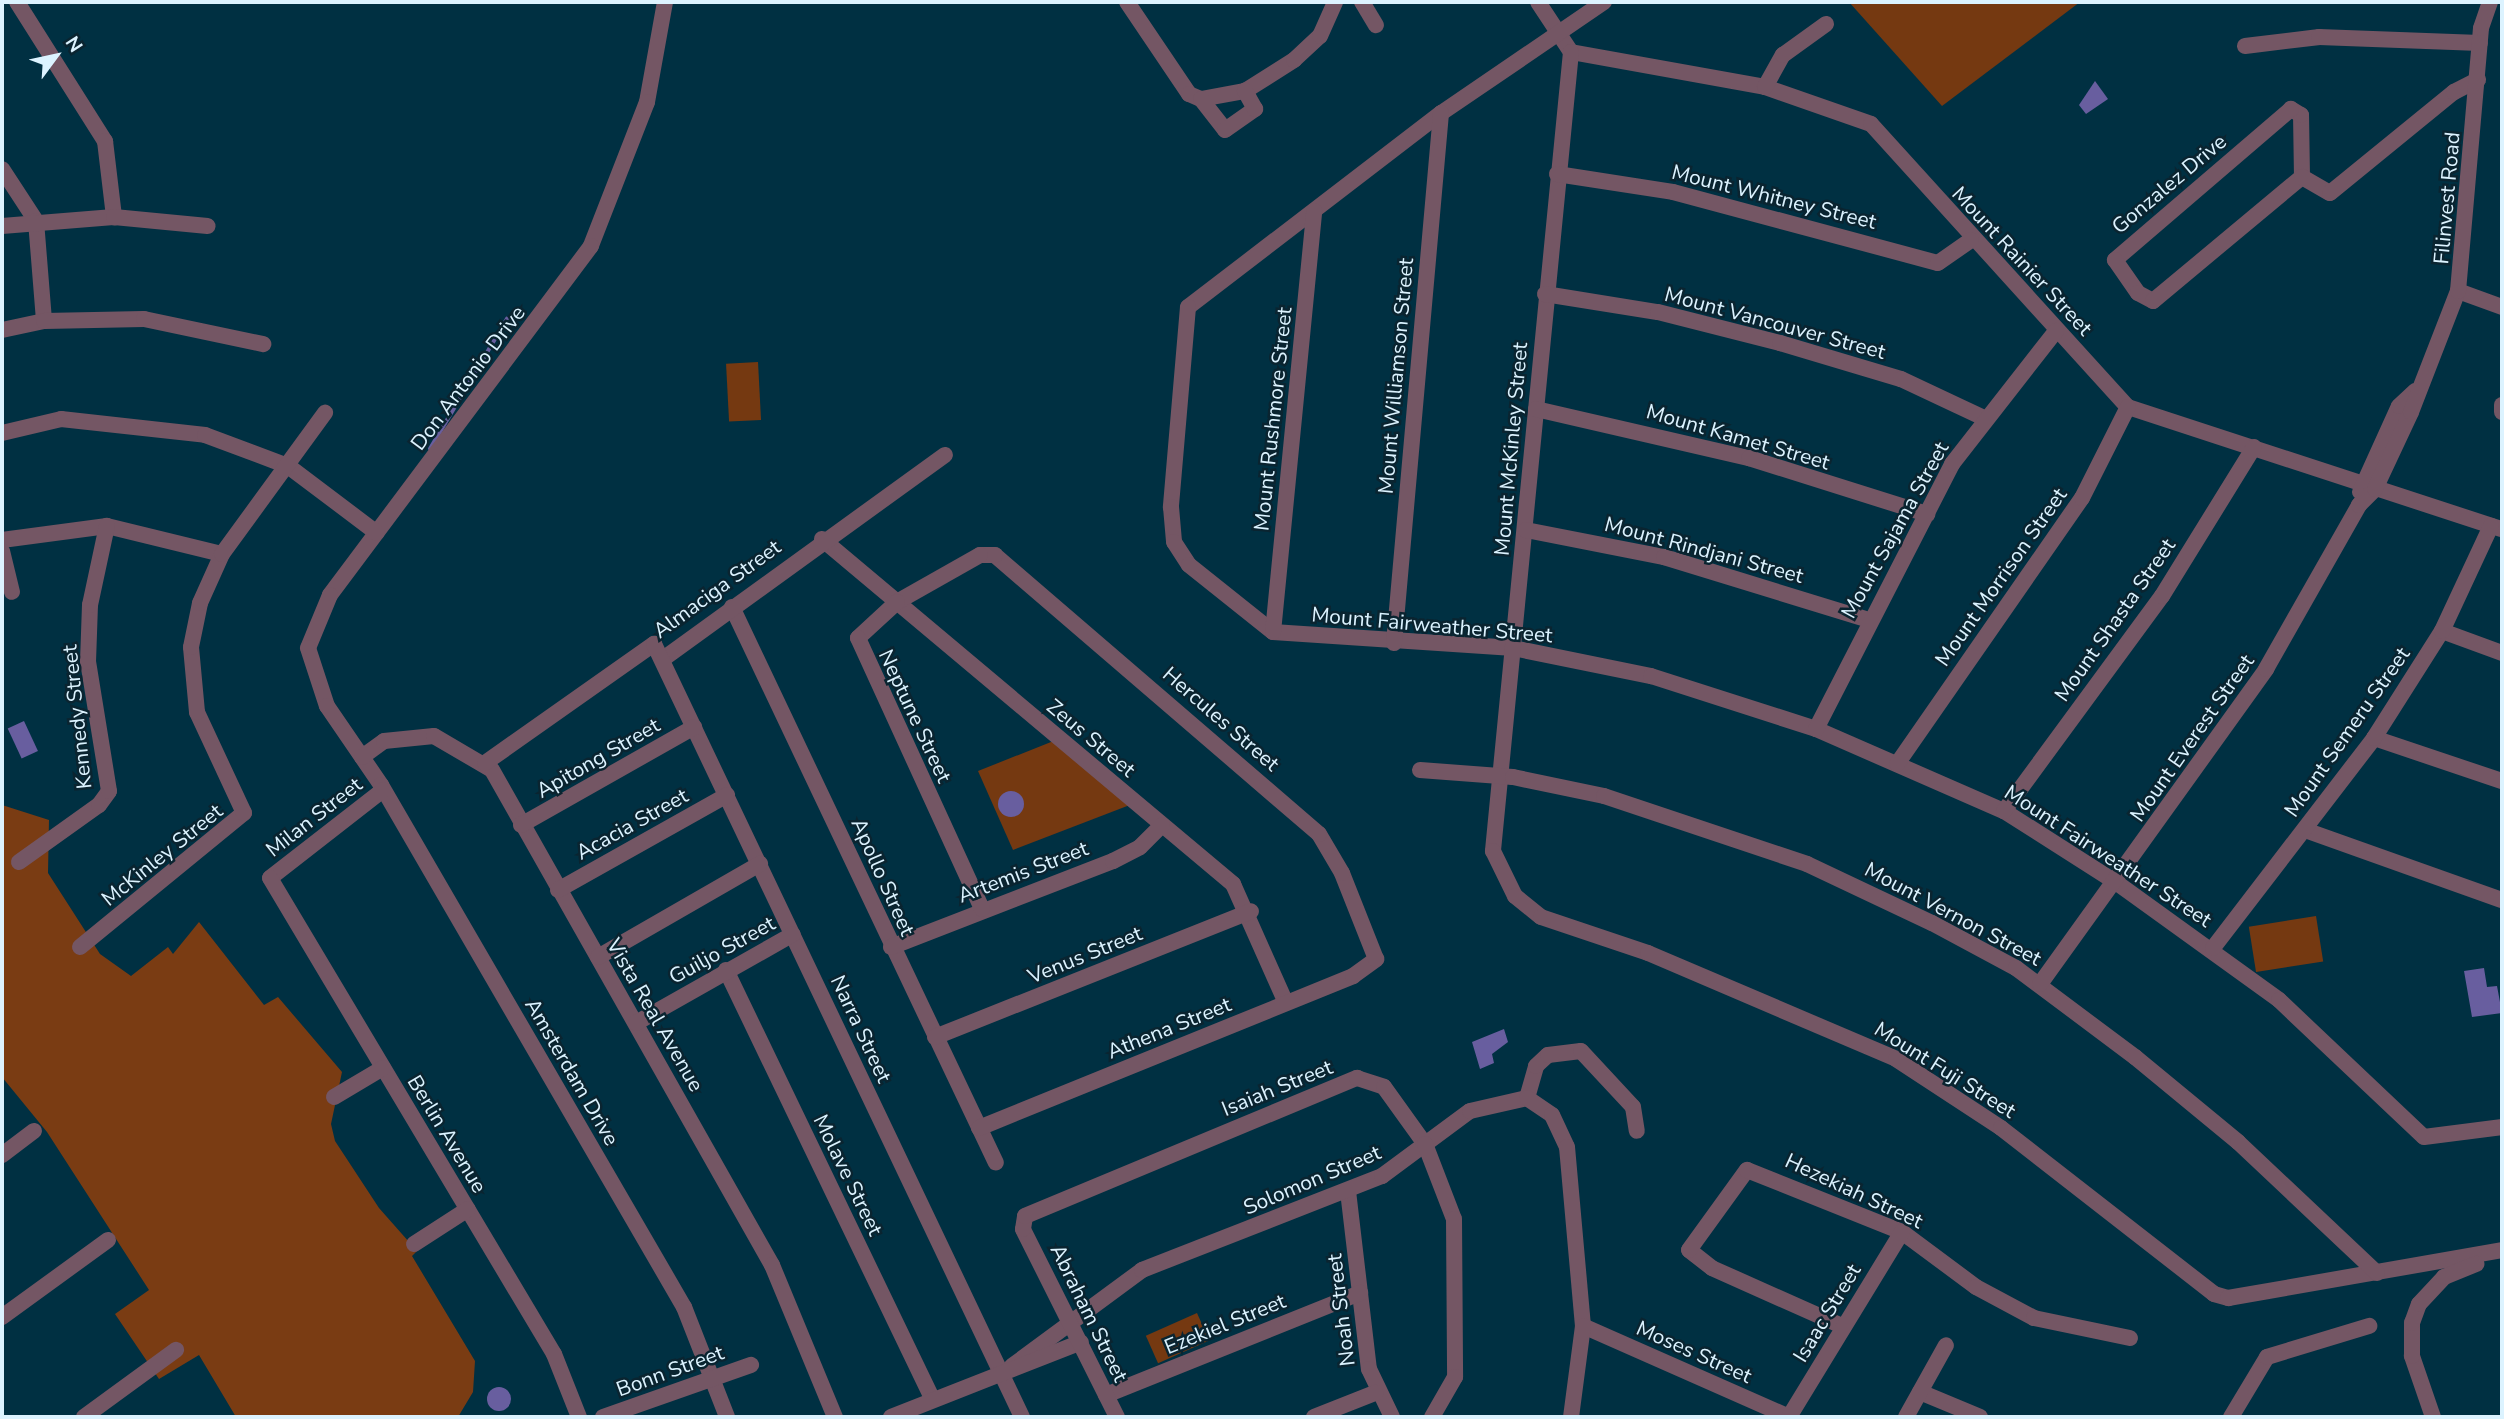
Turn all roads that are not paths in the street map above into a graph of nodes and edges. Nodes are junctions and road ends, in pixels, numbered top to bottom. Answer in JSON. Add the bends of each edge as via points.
{"nodes":[{"id":1,"x":17,"y":2,"type":"edge"},
{"id":2,"x":665,"y":2,"type":"edge"},
{"id":3,"x":1127,"y":2,"type":"edge"},
{"id":4,"x":1335,"y":2,"type":"edge"},
{"id":5,"x":1362,"y":2,"type":"edge"},
{"id":6,"x":1538,"y":2,"type":"edge"},
{"id":7,"x":1604,"y":2,"type":"edge"},
{"id":8,"x":2490,"y":2,"type":"edge"},
{"id":9,"x":1826,"y":24,"type":"dead end"},
{"id":10,"x":1376,"y":25,"type":"dead end"},
{"id":11,"x":1555,"y":32,"type":"junction"},
{"id":12,"x":2480,"y":43,"type":"junction"},
{"id":13,"x":2245,"y":46,"type":"dead end"},
{"id":14,"x":1572,"y":52,"type":"junction"},
{"id":15,"x":2478,"y":80,"type":"junction"},
{"id":16,"x":1765,"y":87,"type":"junction"},
{"id":17,"x":1245,"y":90,"type":"junction"},
{"id":18,"x":1201,"y":99,"type":"junction"},
{"id":19,"x":1441,"y":113,"type":"junction"},
{"id":20,"x":2,"y":169,"type":"edge"},
{"id":21,"x":1557,"y":174,"type":"junction"},
{"id":22,"x":2301,"y":177,"type":"junction"},
{"id":23,"x":1314,"y":211,"type":"junction"},
{"id":24,"x":114,"y":217,"type":"junction"},
{"id":25,"x":36,"y":221,"type":"junction"},
{"id":26,"x":2,"y":226,"type":"edge"},
{"id":27,"x":208,"y":226,"type":"dead end"},
{"id":28,"x":1971,"y":240,"type":"junction"},
{"id":29,"x":2458,"y":291,"type":"junction"},
{"id":30,"x":1545,"y":294,"type":"junction"},
{"id":31,"x":2502,"y":307,"type":"edge"},
{"id":32,"x":44,"y":321,"type":"junction"},
{"id":33,"x":2,"y":330,"type":"edge"},
{"id":34,"x":2056,"y":331,"type":"junction"},
{"id":35,"x":263,"y":344,"type":"dead end"},
{"id":36,"x":2128,"y":407,"type":"junction"},
{"id":37,"x":1536,"y":409,"type":"junction"},
{"id":38,"x":325,"y":413,"type":"dead end"},
{"id":39,"x":1986,"y":419,"type":"junction"},
{"id":40,"x":2,"y":433,"type":"edge"},
{"id":41,"x":2254,"y":447,"type":"junction"},
{"id":42,"x":945,"y":455,"type":"dead end"},
{"id":43,"x":288,"y":467,"type":"junction"},
{"id":44,"x":2368,"y":486,"type":"junction"},
{"id":45,"x":2359,"y":505,"type":"joint"},
{"id":46,"x":1927,"y":514,"type":"junction"},
{"id":47,"x":107,"y":526,"type":"junction"},
{"id":48,"x":2497,"y":528,"type":"edge"},
{"id":49,"x":1526,"y":530,"type":"junction"},
{"id":50,"x":377,"y":533,"type":"junction"},
{"id":51,"x":822,"y":539,"type":"junction"},
{"id":52,"x":2,"y":540,"type":"edge"},
{"id":53,"x":2,"y":551,"type":"edge"},
{"id":54,"x":222,"y":554,"type":"junction"},
{"id":55,"x":981,"y":555,"type":"joint"},
{"id":56,"x":12,"y":592,"type":"dead end"},
{"id":57,"x":897,"y":602,"type":"junction"},
{"id":58,"x":732,"y":607,"type":"junction"},
{"id":59,"x":1869,"y":620,"type":"junction"},
{"id":60,"x":2442,"y":631,"type":"junction"},
{"id":61,"x":1273,"y":632,"type":"junction"},
{"id":62,"x":1394,"y":643,"type":"junction"},
{"id":63,"x":1513,"y":648,"type":"junction"},
{"id":64,"x":2502,"y":653,"type":"edge"},
{"id":65,"x":663,"y":659,"type":"junction"},
{"id":66,"x":695,"y":727,"type":"junction"},
{"id":67,"x":1816,"y":729,"type":"junction"},
{"id":68,"x":2374,"y":738,"type":"junction"},
{"id":69,"x":362,"y":757,"type":"junction"},
{"id":70,"x":485,"y":763,"type":"junction"},
{"id":71,"x":1897,"y":764,"type":"junction"},
{"id":72,"x":1420,"y":770,"type":"dead end"},
{"id":73,"x":1499,"y":776,"type":"junction"},
{"id":74,"x":2502,"y":781,"type":"edge"},
{"id":75,"x":383,"y":790,"type":"junction"},
{"id":76,"x":727,"y":795,"type":"junction"},
{"id":77,"x":2004,"y":811,"type":"junction"},
{"id":78,"x":522,"y":825,"type":"junction"},
{"id":79,"x":1162,"y":825,"type":"junction"},
{"id":80,"x":2305,"y":830,"type":"junction"},
{"id":81,"x":1493,"y":850,"type":"joint"},
{"id":82,"x":19,"y":862,"type":"dead end"},
{"id":83,"x":760,"y":864,"type":"junction"},
{"id":84,"x":270,"y":878,"type":"joint"},
{"id":85,"x":2117,"y":883,"type":"junction"},
{"id":86,"x":558,"y":890,"type":"junction"},
{"id":87,"x":2502,"y":900,"type":"edge"},
{"id":88,"x":982,"y":909,"type":"junction"},
{"id":89,"x":1251,"y":911,"type":"junction"},
{"id":90,"x":793,"y":934,"type":"junction"},
{"id":91,"x":80,"y":947,"type":"dead end"},
{"id":92,"x":891,"y":947,"type":"junction"},
{"id":93,"x":2213,"y":948,"type":"junction"},
{"id":94,"x":598,"y":957,"type":"junction"},
{"id":95,"x":1374,"y":964,"type":"joint"},
{"id":96,"x":726,"y":971,"type":"junction"},
{"id":97,"x":2040,"y":984,"type":"junction"},
{"id":98,"x":1286,"y":1003,"type":"junction"},
{"id":99,"x":636,"y":1023,"type":"junction"},
{"id":100,"x":934,"y":1037,"type":"junction"},
{"id":101,"x":383,"y":1068,"type":"junction"},
{"id":102,"x":334,"y":1097,"type":"dead end"},
{"id":103,"x":1527,"y":1098,"type":"junction"},
{"id":104,"x":2502,"y":1127,"type":"edge"},
{"id":105,"x":979,"y":1128,"type":"junction"},
{"id":106,"x":34,"y":1131,"type":"dead end"},
{"id":107,"x":1637,"y":1131,"type":"dead end"},
{"id":108,"x":1425,"y":1144,"type":"junction"},
{"id":109,"x":2,"y":1155,"type":"edge"},
{"id":110,"x":996,"y":1163,"type":"dead end"},
{"id":111,"x":1348,"y":1191,"type":"junction"},
{"id":112,"x":468,"y":1209,"type":"junction"},
{"id":113,"x":1023,"y":1229,"type":"joint"},
{"id":114,"x":1902,"y":1231,"type":"junction"},
{"id":115,"x":108,"y":1240,"type":"dead end"},
{"id":116,"x":414,"y":1244,"type":"dead end"},
{"id":117,"x":2502,"y":1250,"type":"edge"},
{"id":118,"x":2502,"y":1259,"type":"edge"},
{"id":119,"x":2377,"y":1273,"type":"junction"},
{"id":120,"x":1360,"y":1293,"type":"junction"},
{"id":121,"x":2,"y":1317,"type":"edge"},
{"id":122,"x":1072,"y":1320,"type":"junction"},
{"id":123,"x":1583,"y":1325,"type":"junction"},
{"id":124,"x":1842,"y":1326,"type":"junction"},
{"id":125,"x":2369,"y":1326,"type":"dead end"},
{"id":126,"x":2130,"y":1338,"type":"dead end"},
{"id":127,"x":1082,"y":1342,"type":"junction"},
{"id":128,"x":1947,"y":1345,"type":"dead end"},
{"id":129,"x":176,"y":1350,"type":"dead end"},
{"id":130,"x":751,"y":1365,"type":"dead end"},
{"id":131,"x":1005,"y":1368,"type":"junction"},
{"id":132,"x":714,"y":1378,"type":"junction"},
{"id":133,"x":1920,"y":1392,"type":"junction"},
{"id":134,"x":1375,"y":1393,"type":"junction"},
{"id":135,"x":1106,"y":1395,"type":"junction"},
{"id":136,"x":932,"y":1398,"type":"junction"},
{"id":137,"x":83,"y":1417,"type":"edge"},
{"id":138,"x":579,"y":1417,"type":"edge"},
{"id":139,"x":603,"y":1417,"type":"edge"},
{"id":140,"x":727,"y":1417,"type":"edge"},
{"id":141,"x":835,"y":1417,"type":"edge"},
{"id":142,"x":891,"y":1417,"type":"edge"},
{"id":143,"x":1022,"y":1417,"type":"edge"},
{"id":144,"x":1117,"y":1417,"type":"edge"},
{"id":145,"x":1314,"y":1417,"type":"edge"},
{"id":146,"x":1392,"y":1417,"type":"edge"},
{"id":147,"x":1432,"y":1417,"type":"edge"},
{"id":148,"x":1571,"y":1417,"type":"edge"},
{"id":149,"x":1789,"y":1417,"type":"edge"},
{"id":150,"x":1906,"y":1417,"type":"edge"},
{"id":151,"x":1980,"y":1417,"type":"edge"},
{"id":152,"x":2231,"y":1417,"type":"edge"},
{"id":153,"x":2433,"y":1417,"type":"edge"}],
"edges":[{"from":1,"to":24,"type":"street","via":[[105,141]]},
{"from":2,"to":50,"type":"street","name":"Don Antonio Drive","via":[[647,102],[591,246]]},
{"from":3,"to":18,"type":"street","via":[[1189,94]]},
{"from":4,"to":17,"type":"street","via":[[1313,43]]},
{"from":5,"to":10,"type":"street"},
{"from":6,"to":11,"type":"street"},
{"from":7,"to":11,"type":"street"},
{"from":8,"to":12,"type":"street","name":"Filinvest Road"},
{"from":9,"to":16,"type":"street","via":[[1783,55]]},
{"from":11,"to":14,"type":"street"},
{"from":11,"to":19,"type":"street"},
{"from":12,"to":13,"type":"street","via":[[2319,37]]},
{"from":12,"to":15,"type":"street","name":"Filinvest Road"},
{"from":14,"to":16,"type":"street","name":"Mount Rainier Street"},
{"from":14,"to":21,"type":"street","name":"Mount McKinley Street"},
{"from":15,"to":22,"type":"street","via":[[2330,193]]},
{"from":15,"to":29,"type":"street","name":"Filinvest Road"},
{"from":16,"to":28,"type":"street","name":"Mount Rainier Street","via":[[1871,124]]},
{"from":17,"to":18,"type":"street"},
{"from":17,"to":18,"type":"street","via":[[1255,109],[1225,131]]},
{"from":19,"to":23,"type":"street"},
{"from":19,"to":62,"type":"street","name":"Mount Williamson Street"},
{"from":20,"to":25,"type":"street"},
{"from":21,"to":28,"type":"street","name":"Mount Whitney Street","via":[[1673,192],[1938,263]]},
{"from":21,"to":30,"type":"street","name":"Mount McKinley Street"},
{"from":22,"to":22,"type":"street","name":"Gonzalez Drive","via":[[2301,115],[2291,109],[2115,260],[2138,293],[2153,301]]},
{"from":23,"to":61,"type":"street","name":"Mount Rushmore Street"},
{"from":23,"to":61,"type":"street","via":[[1185,312],[1174,542],[1189,565]]},
{"from":24,"to":25,"type":"street"},
{"from":24,"to":27,"type":"street"},
{"from":25,"to":26,"type":"street"},
{"from":25,"to":32,"type":"street"},
{"from":28,"to":34,"type":"street","name":"Mount Rainier Street"},
{"from":29,"to":31,"type":"street"},
{"from":29,"to":44,"type":"street","name":"Filinvest Road","via":[[2416,391]]},
{"from":30,"to":37,"type":"street","name":"Mount McKinley Street"},
{"from":30,"to":39,"type":"street","name":"Mount Vancouver Street","via":[[1658,312],[1780,343],[1901,379]]},
{"from":32,"to":33,"type":"street"},
{"from":32,"to":35,"type":"street","via":[[144,319]]},
{"from":34,"to":36,"type":"street","name":"Mount Rainier Street"},
{"from":34,"to":39,"type":"street","name":"Mount Sajama Street"},
{"from":36,"to":41,"type":"street","name":"Mount Rainier Street"},
{"from":36,"to":71,"type":"street","name":"Mount Morrison Street","via":[[2067,520]]},
{"from":37,"to":46,"type":"street","name":"Mount Kamet Street","via":[[1749,458]]},
{"from":37,"to":49,"type":"street","name":"Mount McKinley Street"},
{"from":38,"to":43,"type":"street","name":"McKinley Street"},
{"from":39,"to":46,"type":"street","name":"Mount Sajama Street"},
{"from":40,"to":43,"type":"street","via":[[61,419],[109,420],[205,435]]},
{"from":41,"to":44,"type":"street","name":"Mount Rainier Street"},
{"from":41,"to":77,"type":"street","name":"Mount Shasta Street","via":[[2161,596]]},
{"from":42,"to":51,"type":"street","name":"Almaciga Street"},
{"from":43,"to":50,"type":"street"},
{"from":43,"to":54,"type":"street","name":"McKinley Street"},
{"from":44,"to":45,"type":"street","name":"Filinvest Road"},
{"from":44,"to":48,"type":"street","name":"Mount Rainier Street"},
{"from":45,"to":85,"type":"street","name":"Mount Everest Street","via":[[2266,668]]},
{"from":46,"to":59,"type":"street","name":"Mount Sajama Street"},
{"from":47,"to":52,"type":"street"},
{"from":47,"to":54,"type":"street"},
{"from":47,"to":82,"type":"street","name":"Kennedy Street","via":[[90,605],[88,662],[109,791],[99,805]]},
{"from":48,"to":60,"type":"street","name":"Mount Semeru Street"},
{"from":49,"to":59,"type":"street","name":"Mount Rindjani Street","via":[[1664,557]]},
{"from":49,"to":63,"type":"street","name":"Mount McKinley Street"},
{"from":50,"to":69,"type":"street","name":"Don Antonio Drive","via":[[330,595],[308,648],[327,706]]},
{"from":51,"to":57,"type":"street","name":"Zeus Street"},
{"from":51,"to":58,"type":"street","name":"Almaciga Street"},
{"from":53,"to":56,"type":"street"},
{"from":54,"to":91,"type":"street","name":"McKinley Street","via":[[200,603],[191,647],[194,701],[244,813]]},
{"from":55,"to":57,"type":"street","name":"Neptune Street"},
{"from":55,"to":95,"type":"street","name":"Hercules Street","via":[[1003,560],[1319,834],[1342,873]]},
{"from":57,"to":79,"type":"street","name":"Zeus Street"},
{"from":57,"to":88,"type":"street","name":"Neptune Street","via":[[863,629],[859,648]]},
{"from":58,"to":65,"type":"street","name":"Almaciga Street"},
{"from":58,"to":92,"type":"street","name":"Apollo Street"},
{"from":59,"to":67,"type":"street","name":"Mount Sajama Street"},
{"from":60,"to":64,"type":"street"},
{"from":60,"to":68,"type":"street","name":"Mount Semeru Street"},
{"from":61,"to":62,"type":"street","name":"Mount Fairweather Street"},
{"from":62,"to":63,"type":"street","name":"Mount Fairweather Street"},
{"from":63,"to":67,"type":"street","name":"Mount Fairweather Street","via":[[1651,676]]},
{"from":63,"to":73,"type":"street","name":"Mount McKinley Street"},
{"from":65,"to":66,"type":"street","name":"Narra Street"},
{"from":65,"to":70,"type":"street","name":"Almaciga Street","via":[[654,644],[644,646]]},
{"from":66,"to":76,"type":"street","name":"Narra Street"},
{"from":66,"to":78,"type":"street","name":"Apitong Street"},
{"from":67,"to":71,"type":"street","name":"Mount Fairweather Street"},
{"from":68,"to":74,"type":"street"},
{"from":68,"to":80,"type":"street","name":"Mount Semeru Street"},
{"from":69,"to":70,"type":"street","name":"Vista Real Avenue","via":[[384,741],[415,734],[439,736]]},
{"from":69,"to":75,"type":"street","name":"Amsterdam Drive"},
{"from":70,"to":78,"type":"street","name":"Vista Real Avenue"},
{"from":71,"to":77,"type":"street","name":"Mount Fairweather Street"},
{"from":72,"to":73,"type":"street","name":"Mount Vernon Street"},
{"from":73,"to":81,"type":"street","name":"Mount McKinley Street"},
{"from":73,"to":97,"type":"street","name":"Mount Vernon Street","via":[[1604,796],[1807,864]]},
{"from":75,"to":84,"type":"street","name":"Milan Street"},
{"from":75,"to":132,"type":"street","name":"Amsterdam Drive","via":[[684,1307]]},
{"from":76,"to":83,"type":"street","name":"Narra Street"},
{"from":76,"to":86,"type":"street","name":"Acacia Street"},
{"from":77,"to":85,"type":"street","name":"Mount Fairweather Street"},
{"from":78,"to":86,"type":"street","name":"Vista Real Avenue"},
{"from":79,"to":88,"type":"street","name":"Artemis Street","via":[[1140,847],[1113,861]]},
{"from":79,"to":89,"type":"street","name":"Zeus Street","via":[[1233,884]]},
{"from":80,"to":87,"type":"street"},
{"from":80,"to":93,"type":"street","name":"Mount Semeru Street"},
{"from":81,"to":119,"type":"street","name":"Mount Fuji Street","via":[[1515,896],[1541,917],[1648,953],[1896,1059],[2001,1128],[2214,1294],[2228,1298]]},
{"from":83,"to":90,"type":"street","name":"Narra Street"},
{"from":83,"to":94,"type":"street"},
{"from":84,"to":101,"type":"street","name":"Berlin Avenue"},
{"from":85,"to":93,"type":"street","name":"Mount Fairweather Street"},
{"from":85,"to":97,"type":"street","name":"Mount Everest Street"},
{"from":86,"to":94,"type":"street","name":"Vista Real Avenue"},
{"from":88,"to":92,"type":"street","name":"Artemis Street"},
{"from":89,"to":98,"type":"street","name":"Zeus Street"},
{"from":89,"to":100,"type":"street","name":"Venus Street"},
{"from":90,"to":96,"type":"street","name":"Guiljo Street"},
{"from":90,"to":131,"type":"street","name":"Narra Street"},
{"from":92,"to":100,"type":"street","name":"Apollo Street"},
{"from":93,"to":104,"type":"street","name":"Mount Fairweather Street","via":[[2424,1137]]},
{"from":94,"to":99,"type":"street","name":"Vista Real Avenue"},
{"from":95,"to":98,"type":"street","name":"Athena Street"},
{"from":96,"to":99,"type":"street","name":"Guiljo Street"},
{"from":96,"to":136,"type":"street","name":"Molave Street"},
{"from":97,"to":119,"type":"street","name":"Mount Vernon Street","via":[[2238,1142]]},
{"from":98,"to":105,"type":"street","name":"Athena Street"},
{"from":99,"to":141,"type":"street","name":"Vista Real Avenue","via":[[772,1265]]},
{"from":100,"to":105,"type":"street","name":"Apollo Street"},
{"from":101,"to":102,"type":"street"},
{"from":101,"to":112,"type":"street","name":"Berlin Avenue"},
{"from":103,"to":107,"type":"street","via":[[1536,1066],[1548,1055],[1581,1051],[1615,1081],[1633,1107]]},
{"from":103,"to":108,"type":"street","name":"Solomon Street","via":[[1470,1111]]},
{"from":103,"to":123,"type":"street","via":[[1552,1115],[1567,1147]]},
{"from":105,"to":110,"type":"street","name":"Apollo Street"},
{"from":106,"to":109,"type":"street"},
{"from":108,"to":111,"type":"street","name":"Solomon Street","via":[[1382,1176]]},
{"from":108,"to":113,"type":"street","name":"Isaiah Street","via":[[1384,1087],[1357,1078],[1033,1209]]},
{"from":108,"to":147,"type":"street","name":"Isaiah Street","via":[[1454,1219],[1455,1377]]},
{"from":111,"to":120,"type":"street","name":"Noah Street"},
{"from":111,"to":122,"type":"street","name":"Solomon Street","via":[[1142,1270]]},
{"from":112,"to":116,"type":"street"},
{"from":112,"to":138,"type":"street","name":"Berlin Avenue","via":[[554,1354]]},
{"from":113,"to":122,"type":"street","name":"Abraham Street"},
{"from":114,"to":124,"type":"street","name":"Isaac Street"},
{"from":114,"to":124,"type":"street","name":"Hezekiah Street","via":[[1747,1170],[1700,1227],[1689,1250],[1712,1268]]},
{"from":114,"to":126,"type":"street","name":"Hezekiah Street","via":[[1976,1287],[2034,1318]]},
{"from":115,"to":121,"type":"street"},
{"from":117,"to":119,"type":"street","name":"Mount Fuji Street"},
{"from":118,"to":153,"type":"street","via":[[2444,1277],[2419,1304],[2412,1356]]},
{"from":120,"to":134,"type":"street","name":"Noah Street"},
{"from":120,"to":135,"type":"street","name":"Ezekiel Street"},
{"from":122,"to":127,"type":"street","name":"Abraham Street"},
{"from":122,"to":131,"type":"street","name":"Solomon Street"},
{"from":123,"to":148,"type":"street"},
{"from":123,"to":149,"type":"street","name":"Moses Street"},
{"from":124,"to":149,"type":"street","name":"Isaac Street"},
{"from":125,"to":152,"type":"street","via":[[2267,1357]]},
{"from":127,"to":131,"type":"street","via":[[1026,1368]]},
{"from":127,"to":135,"type":"street","name":"Abraham Street"},
{"from":128,"to":133,"type":"street"},
{"from":129,"to":137,"type":"street"},
{"from":130,"to":132,"type":"street","name":"Bonn Street"},
{"from":131,"to":136,"type":"street"},
{"from":131,"to":143,"type":"street","name":"Narra Street"},
{"from":132,"to":139,"type":"street","name":"Bonn Street"},
{"from":132,"to":140,"type":"street","name":"Amsterdam Drive"},
{"from":133,"to":150,"type":"street"},
{"from":133,"to":151,"type":"street"},
{"from":134,"to":145,"type":"street"},
{"from":134,"to":146,"type":"street","name":"Noah Street"},
{"from":135,"to":144,"type":"street","name":"Abraham Street"},
{"from":136,"to":142,"type":"street"}]}
